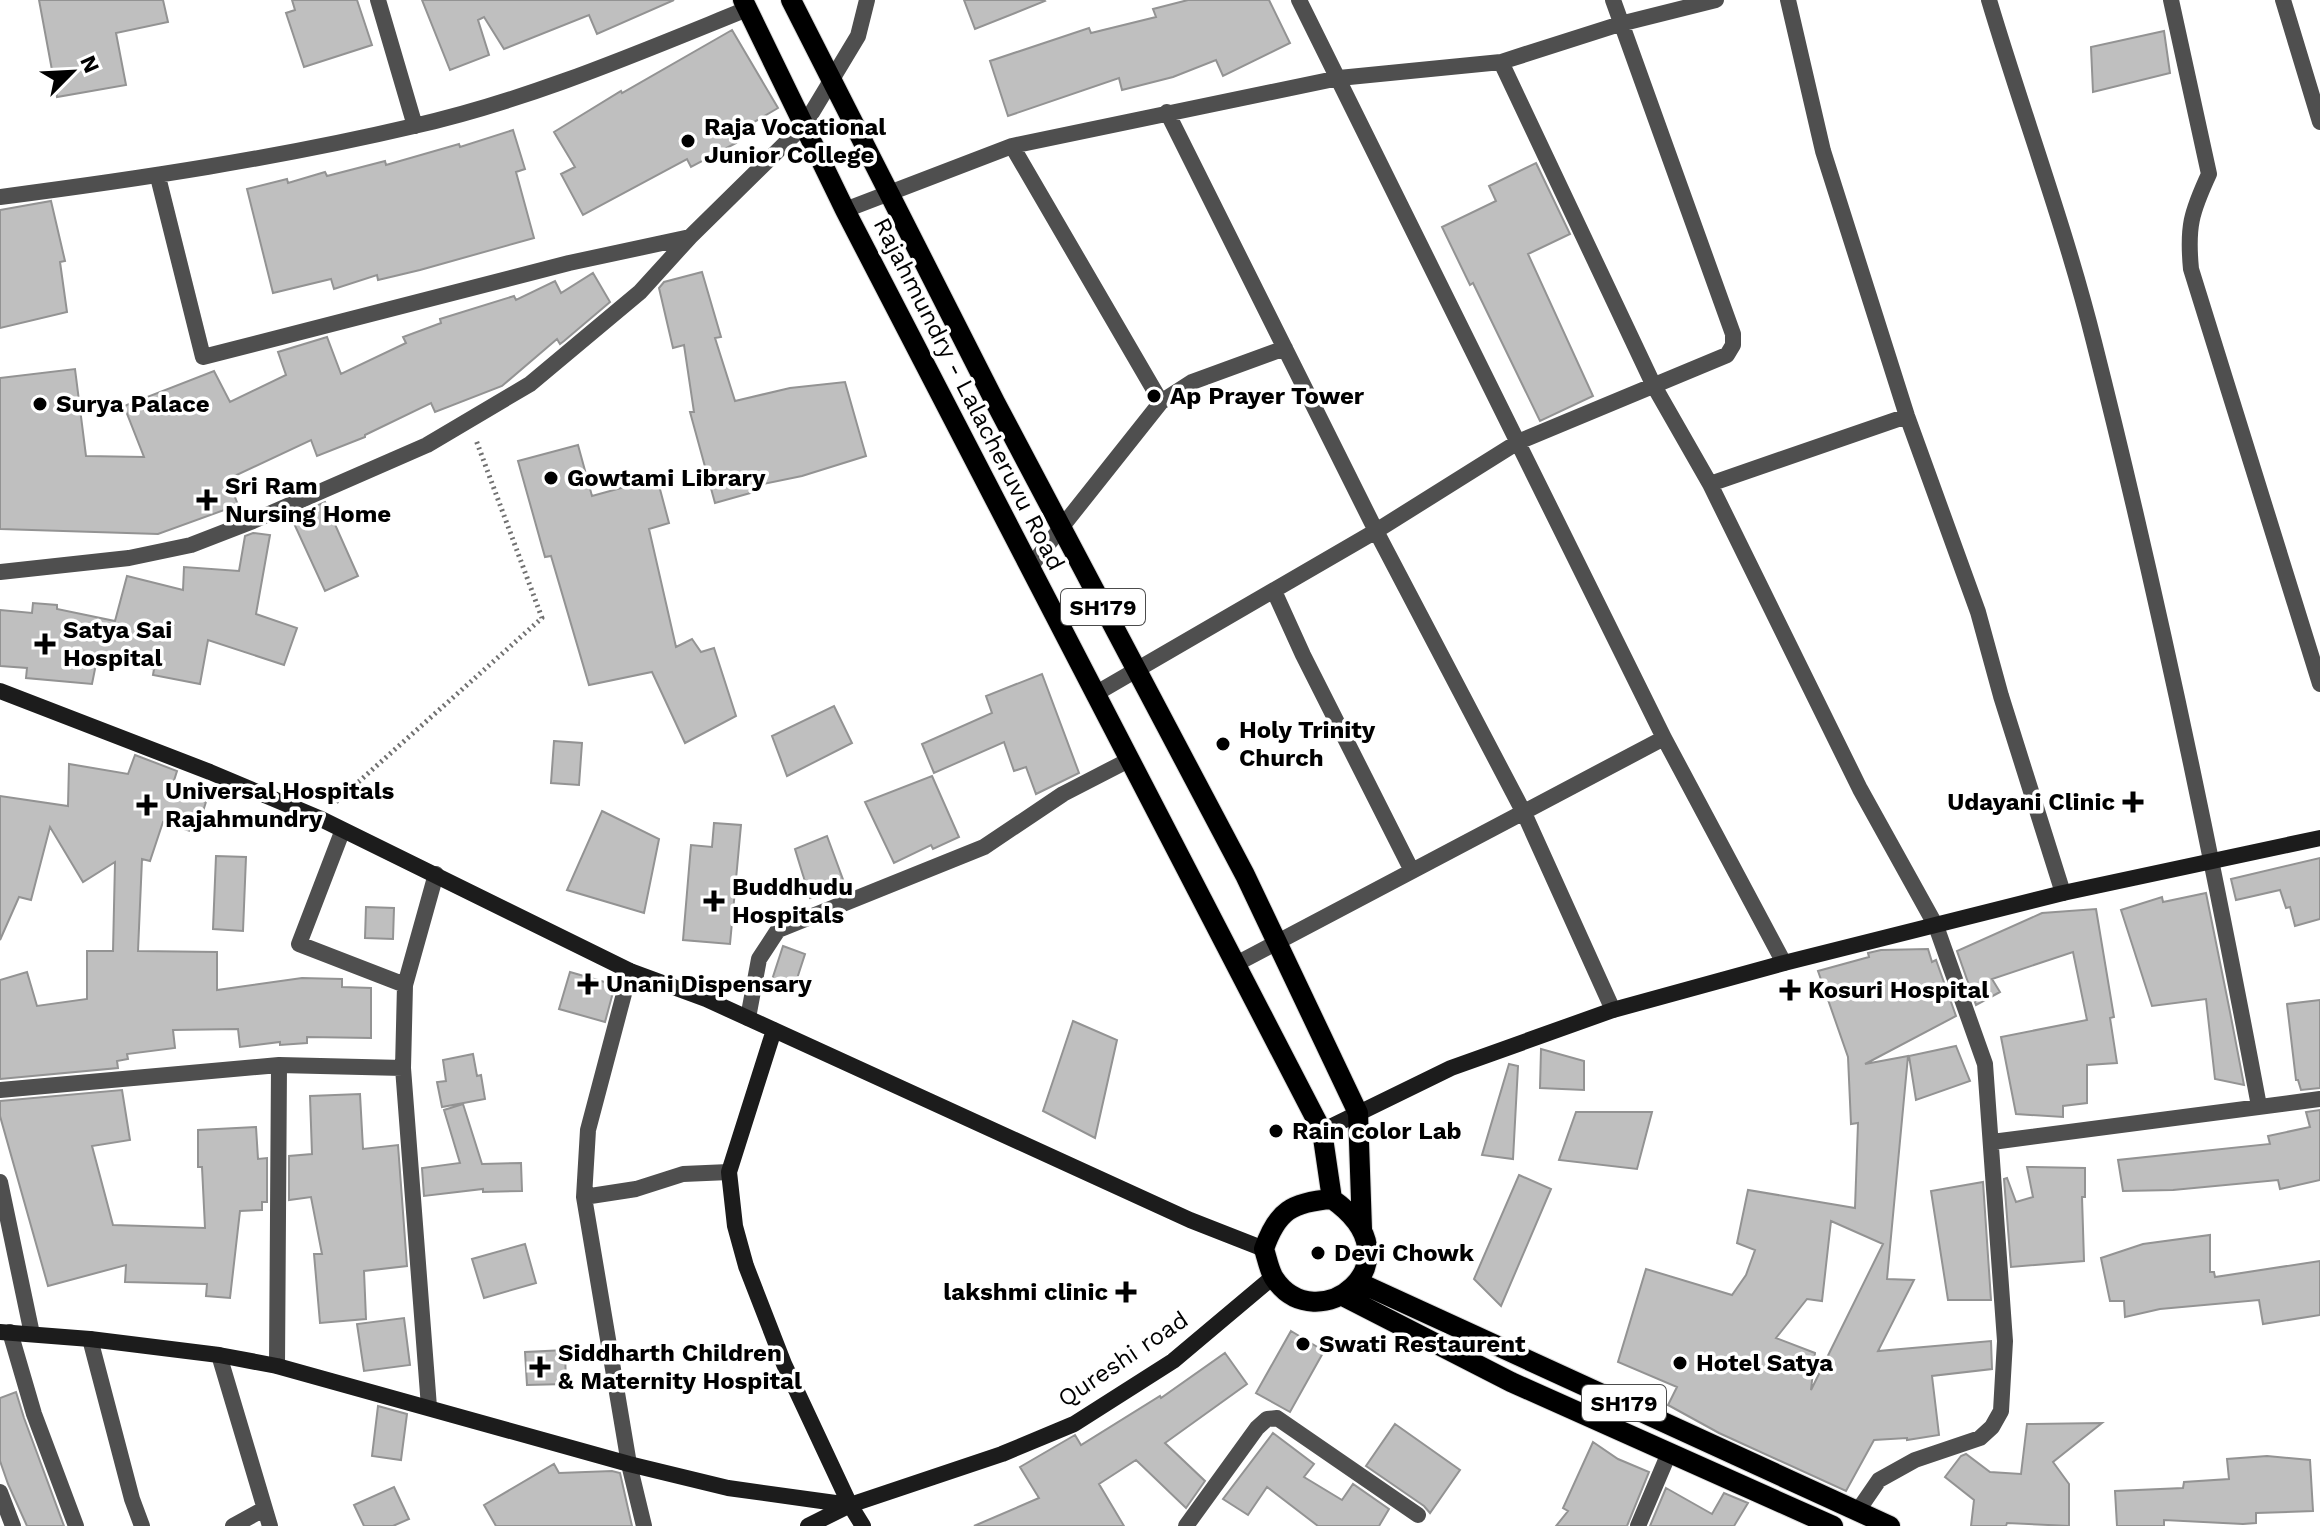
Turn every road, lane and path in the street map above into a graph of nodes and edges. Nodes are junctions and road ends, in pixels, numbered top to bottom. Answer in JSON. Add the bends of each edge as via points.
{"nodes":[{"id":1,"x":378,"y":0,"type":"edge"},
{"id":2,"x":791,"y":0,"type":"edge"},
{"id":3,"x":867,"y":0,"type":"edge"},
{"id":4,"x":1299,"y":0,"type":"edge"},
{"id":5,"x":1613,"y":0,"type":"edge"},
{"id":6,"x":1716,"y":0,"type":"edge"},
{"id":7,"x":1788,"y":0,"type":"edge"},
{"id":8,"x":1989,"y":0,"type":"edge"},
{"id":9,"x":2171,"y":0,"type":"edge"},
{"id":10,"x":2283,"y":0,"type":"edge"},
{"id":11,"x":745,"y":4,"type":"edge"},
{"id":12,"x":1620,"y":24,"type":"junction"},
{"id":13,"x":1501,"y":62,"type":"junction"},
{"id":14,"x":1339,"y":78,"type":"junction"},
{"id":15,"x":831,"y":79,"type":"junction"},
{"id":16,"x":1167,"y":112,"type":"junction"},
{"id":17,"x":2320,"y":122,"type":"edge"},
{"id":18,"x":805,"y":124,"type":"junction"},
{"id":19,"x":415,"y":126,"type":"junction"},
{"id":20,"x":1012,"y":146,"type":"junction"},
{"id":21,"x":158,"y":177,"type":"junction"},
{"id":22,"x":889,"y":193,"type":"junction"},
{"id":23,"x":0,"y":197,"type":"edge"},
{"id":24,"x":845,"y":210,"type":"junction"},
{"id":25,"x":690,"y":237,"type":"junction"},
{"id":26,"x":1285,"y":348,"type":"junction"},
{"id":27,"x":1654,"y":386,"type":"junction"},
{"id":28,"x":1161,"y":402,"type":"junction"},
{"id":29,"x":1907,"y":416,"type":"junction"},
{"id":30,"x":469,"y":420,"type":"junction"},
{"id":31,"x":1518,"y":442,"type":"junction"},
{"id":32,"x":1710,"y":484,"type":"junction"},
{"id":33,"x":1061,"y":528,"type":"junction"},
{"id":34,"x":1376,"y":531,"type":"junction"},
{"id":35,"x":1030,"y":567,"type":"junction"},
{"id":36,"x":0,"y":572,"type":"edge"},
{"id":37,"x":1274,"y":591,"type":"junction"},
{"id":38,"x":1137,"y":670,"type":"junction"},
{"id":39,"x":2320,"y":684,"type":"edge"},
{"id":40,"x":1095,"y":694,"type":"junction"},
{"id":41,"x":1,"y":695,"type":"edge"},
{"id":42,"x":1664,"y":738,"type":"junction"},
{"id":43,"x":1129,"y":760,"type":"junction"},
{"id":44,"x":1524,"y":813,"type":"junction"},
{"id":45,"x":319,"y":818,"type":"junction"},
{"id":46,"x":342,"y":832,"type":"junction"},
{"id":47,"x":2320,"y":838,"type":"edge"},
{"id":48,"x":2213,"y":861,"type":"junction"},
{"id":49,"x":1412,"y":871,"type":"junction"},
{"id":50,"x":436,"y":874,"type":"junction"},
{"id":51,"x":2063,"y":893,"type":"junction"},
{"id":52,"x":1936,"y":926,"type":"junction"},
{"id":53,"x":1277,"y":942,"type":"junction"},
{"id":54,"x":1784,"y":963,"type":"junction"},
{"id":55,"x":1236,"y":964,"type":"junction"},
{"id":56,"x":630,"y":971,"type":"junction"},
{"id":57,"x":405,"y":985,"type":"junction"},
{"id":58,"x":1613,"y":1010,"type":"junction"},
{"id":59,"x":748,"y":1018,"type":"junction"},
{"id":60,"x":774,"y":1030,"type":"junction"},
{"id":61,"x":279,"y":1065,"type":"junction"},
{"id":62,"x":403,"y":1068,"type":"junction"},
{"id":63,"x":0,"y":1090,"type":"edge"},
{"id":64,"x":2320,"y":1099,"type":"edge"},
{"id":65,"x":2259,"y":1106,"type":"junction"},
{"id":66,"x":1358,"y":1113,"type":"junction"},
{"id":67,"x":1322,"y":1131,"type":"junction"},
{"id":68,"x":1992,"y":1142,"type":"junction"},
{"id":69,"x":729,"y":1172,"type":"junction"},
{"id":70,"x":0,"y":1182,"type":"edge"},
{"id":71,"x":584,"y":1197,"type":"junction"},
{"id":72,"x":1332,"y":1199,"type":"junction"},
{"id":73,"x":1362,"y":1229,"type":"junction"},
{"id":74,"x":1264,"y":1249,"type":"junction"},
{"id":75,"x":1273,"y":1277,"type":"junction"},
{"id":76,"x":1351,"y":1289,"type":"junction"},
{"id":77,"x":5,"y":1332,"type":"edge"},
{"id":78,"x":32,"y":1334,"type":"junction"},
{"id":79,"x":90,"y":1339,"type":"junction"},
{"id":80,"x":219,"y":1355,"type":"junction"},
{"id":81,"x":277,"y":1366,"type":"junction"},
{"id":82,"x":429,"y":1407,"type":"junction"},
{"id":83,"x":1669,"y":1453,"type":"junction"},
{"id":84,"x":629,"y":1464,"type":"junction"},
{"id":85,"x":0,"y":1492,"type":"edge"},
{"id":86,"x":850,"y":1505,"type":"junction"},
{"id":87,"x":264,"y":1509,"type":"junction"},
{"id":88,"x":1857,"y":1512,"type":"junction"},
{"id":89,"x":1418,"y":1515,"type":"dead end"},
{"id":90,"x":13,"y":1526,"type":"edge"},
{"id":91,"x":76,"y":1526,"type":"edge"},
{"id":92,"x":142,"y":1526,"type":"edge"},
{"id":93,"x":233,"y":1526,"type":"edge"},
{"id":94,"x":270,"y":1526,"type":"edge"},
{"id":95,"x":644,"y":1526,"type":"edge"},
{"id":96,"x":808,"y":1526,"type":"edge"},
{"id":97,"x":863,"y":1526,"type":"edge"},
{"id":98,"x":1186,"y":1526,"type":"edge"},
{"id":99,"x":1638,"y":1526,"type":"edge"},
{"id":100,"x":1833,"y":1526,"type":"edge"},
{"id":101,"x":1890,"y":1526,"type":"edge"}],
"edges":[{"from":1,"to":19,"type":"street"},
{"from":2,"to":15,"type":"main road","number":"SH179"},
{"from":3,"to":15,"type":"street","via":[[858,36]]},
{"from":4,"to":14,"type":"street"},
{"from":5,"to":12,"type":"street"},
{"from":6,"to":12,"type":"street"},
{"from":7,"to":29,"type":"street","via":[[1823,151]]},
{"from":8,"to":48,"type":"street","via":[[2094,341]]},
{"from":9,"to":39,"type":"street","via":[[2209,174],[2188,233],[2191,269]]},
{"from":10,"to":17,"type":"street"},
{"from":11,"to":18,"type":"main road","name":"Rajahmundry - Lalacheruvu Road","number":"SH179"},
{"from":11,"to":19,"type":"street","via":[[605,67]]},
{"from":12,"to":13,"type":"street"},
{"from":12,"to":27,"type":"street","via":[[1733,334],[1727,355]]},
{"from":13,"to":14,"type":"street"},
{"from":13,"to":27,"type":"street"},
{"from":14,"to":16,"type":"street"},
{"from":14,"to":31,"type":"street"},
{"from":15,"to":18,"type":"street"},
{"from":15,"to":22,"type":"main road","number":"SH179"},
{"from":16,"to":20,"type":"street"},
{"from":16,"to":26,"type":"street"},
{"from":18,"to":24,"type":"main road","name":"Rajahmundry - Lalacheruvu Road","number":"SH179"},
{"from":18,"to":25,"type":"street"},
{"from":19,"to":21,"type":"street"},
{"from":20,"to":22,"type":"street"},
{"from":20,"to":28,"type":"street"},
{"from":21,"to":23,"type":"street"},
{"from":21,"to":25,"type":"street","via":[[203,357]]},
{"from":22,"to":24,"type":"street"},
{"from":22,"to":33,"type":"main road","number":"SH179"},
{"from":24,"to":35,"type":"main road","name":"Rajahmundry - Lalacheruvu Road","number":"SH179"},
{"from":25,"to":30,"type":"street","via":[[640,292],[530,384]]},
{"from":26,"to":28,"type":"street","via":[[1192,382]]},
{"from":26,"to":34,"type":"street"},
{"from":27,"to":31,"type":"street"},
{"from":27,"to":32,"type":"street"},
{"from":28,"to":33,"type":"street"},
{"from":29,"to":32,"type":"street"},
{"from":29,"to":51,"type":"street","via":[[1978,612]]},
{"from":30,"to":36,"type":"street","via":[[427,445],[191,545],[129,558]]},
{"from":30,"to":45,"type":"path","via":[[542,618]]},
{"from":31,"to":34,"type":"street"},
{"from":31,"to":42,"type":"street"},
{"from":32,"to":52,"type":"street","via":[[1860,789]]},
{"from":33,"to":35,"type":"street"},
{"from":33,"to":38,"type":"main road","number":"SH179"},
{"from":34,"to":37,"type":"street"},
{"from":34,"to":44,"type":"street"},
{"from":35,"to":40,"type":"main road","name":"Rajahmundry - Lalacheruvu Road","number":"SH179"},
{"from":37,"to":38,"type":"street"},
{"from":37,"to":49,"type":"street"},
{"from":38,"to":40,"type":"street"},
{"from":38,"to":53,"type":"main road","number":"SH179"},
{"from":40,"to":43,"type":"main road","name":"Rajahmundry - Lalacheruvu Road","number":"SH179"},
{"from":41,"to":45,"type":"street"},
{"from":42,"to":44,"type":"street"},
{"from":42,"to":54,"type":"street"},
{"from":43,"to":55,"type":"main road","name":"Rajahmundry - Lalacheruvu Road","number":"SH179"},
{"from":43,"to":59,"type":"street","via":[[1063,794],[984,847],[778,930],[759,959]]},
{"from":44,"to":49,"type":"street"},
{"from":44,"to":58,"type":"street"},
{"from":45,"to":46,"type":"street"},
{"from":46,"to":50,"type":"street"},
{"from":46,"to":57,"type":"street","via":[[299,944]]},
{"from":47,"to":48,"type":"street"},
{"from":48,"to":51,"type":"street"},
{"from":48,"to":65,"type":"street"},
{"from":49,"to":53,"type":"street"},
{"from":50,"to":56,"type":"street"},
{"from":50,"to":57,"type":"street"},
{"from":51,"to":52,"type":"street"},
{"from":52,"to":54,"type":"street"},
{"from":52,"to":68,"type":"street","via":[[1985,1064]]},
{"from":53,"to":55,"type":"street"},
{"from":53,"to":66,"type":"main road","number":"SH179"},
{"from":54,"to":58,"type":"street"},
{"from":55,"to":67,"type":"main road","name":"Rajahmundry - Lalacheruvu Road","number":"SH179"},
{"from":56,"to":59,"type":"street"},
{"from":56,"to":71,"type":"street","via":[[588,1130]]},
{"from":57,"to":62,"type":"street"},
{"from":58,"to":66,"type":"street","via":[[1451,1068]]},
{"from":59,"to":60,"type":"street"},
{"from":60,"to":69,"type":"street"},
{"from":60,"to":74,"type":"street"},
{"from":61,"to":62,"type":"street"},
{"from":61,"to":63,"type":"street"},
{"from":61,"to":81,"type":"street"},
{"from":62,"to":82,"type":"street"},
{"from":64,"to":65,"type":"street"},
{"from":65,"to":68,"type":"street"},
{"from":66,"to":67,"type":"street"},
{"from":66,"to":73,"type":"main road","number":"SH179"},
{"from":67,"to":72,"type":"main road","name":"Rajahmundry - Lalacheruvu Road","number":"SH179"},
{"from":68,"to":88,"type":"street","via":[[2005,1341],[2001,1411],[1980,1438],[1915,1460],[1879,1480]]},
{"from":69,"to":71,"type":"street","via":[[683,1174]]},
{"from":69,"to":86,"type":"street","via":[[746,1266],[784,1364]]},
{"from":70,"to":78,"type":"street"},
{"from":71,"to":84,"type":"street"},
{"from":72,"to":73,"type":"main road"},
{"from":72,"to":74,"type":"main road","via":[[1291,1207],[1277,1220]]},
{"from":73,"to":76,"type":"main road","number":"SH179","via":[[1368,1244],[1366,1266]]},
{"from":74,"to":75,"type":"main road"},
{"from":75,"to":76,"type":"main road","number":"SH179","via":[[1287,1292],[1305,1300],[1324,1302]]},
{"from":75,"to":86,"type":"street","name":"Qureshi road","via":[[1173,1361],[1074,1424]]},
{"from":76,"to":83,"type":"main road","number":"SH179","via":[[1511,1382]]},
{"from":76,"to":88,"type":"main road","number":"SH179","via":[[1472,1332]]},
{"from":77,"to":78,"type":"street"},
{"from":77,"to":91,"type":"street"},
{"from":78,"to":79,"type":"street"},
{"from":79,"to":80,"type":"street"},
{"from":79,"to":92,"type":"street"},
{"from":80,"to":81,"type":"street"},
{"from":80,"to":87,"type":"street"},
{"from":81,"to":82,"type":"street"},
{"from":82,"to":84,"type":"street"},
{"from":83,"to":99,"type":"street"},
{"from":83,"to":100,"type":"main road","number":"SH179"},
{"from":84,"to":86,"type":"street","via":[[728,1488]]},
{"from":84,"to":95,"type":"street"},
{"from":85,"to":90,"type":"street"},
{"from":86,"to":96,"type":"street","name":"Qureshi road"},
{"from":86,"to":97,"type":"street"},
{"from":87,"to":93,"type":"street"},
{"from":87,"to":94,"type":"street"},
{"from":88,"to":101,"type":"main road","number":"SH179"},
{"from":89,"to":98,"type":"street","via":[[1277,1418],[1257,1428]]}]}
